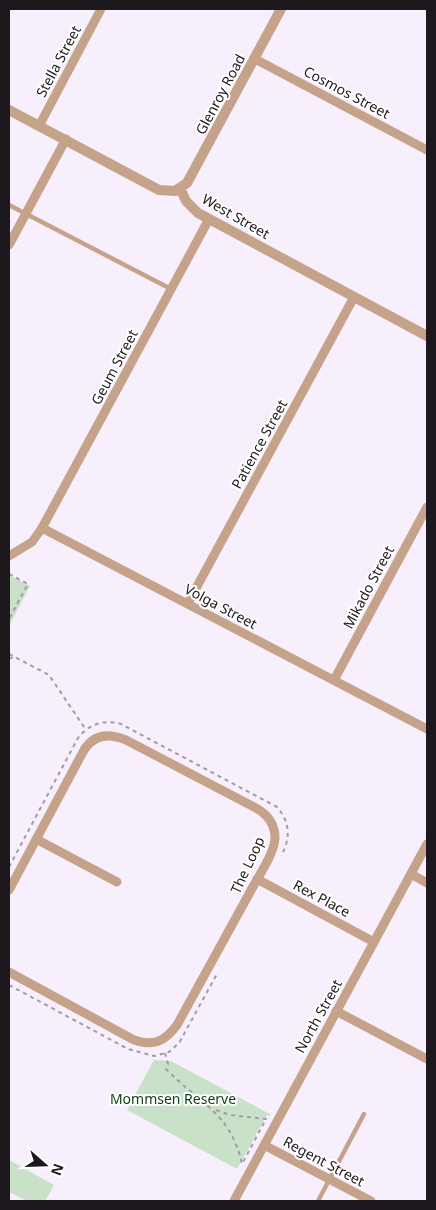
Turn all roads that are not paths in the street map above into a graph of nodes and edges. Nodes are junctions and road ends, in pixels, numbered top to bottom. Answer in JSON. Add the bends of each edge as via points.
{"nodes":[{"id":1,"x":101,"y":9,"type":"edge"},
{"id":2,"x":281,"y":9,"type":"edge"},
{"id":3,"x":254,"y":59,"type":"junction"},
{"id":4,"x":9,"y":110,"type":"edge"},
{"id":5,"x":39,"y":126,"type":"junction"},
{"id":6,"x":66,"y":139,"type":"junction"},
{"id":7,"x":427,"y":150,"type":"edge"},
{"id":8,"x":180,"y":190,"type":"junction"},
{"id":9,"x":9,"y":205,"type":"edge"},
{"id":10,"x":26,"y":214,"type":"junction"},
{"id":11,"x":209,"y":219,"type":"junction"},
{"id":12,"x":9,"y":244,"type":"edge"},
{"id":13,"x":171,"y":289,"type":"junction"},
{"id":14,"x":354,"y":297,"type":"junction"},
{"id":15,"x":427,"y":336,"type":"edge"},
{"id":16,"x":427,"y":507,"type":"edge"},
{"id":17,"x":42,"y":528,"type":"junction"},
{"id":18,"x":9,"y":556,"type":"edge"},
{"id":19,"x":188,"y":603,"type":"junction"},
{"id":20,"x":334,"y":680,"type":"junction"},
{"id":21,"x":427,"y":729,"type":"edge"},
{"id":22,"x":36,"y":839,"type":"junction"},
{"id":23,"x":427,"y":844,"type":"edge"},
{"id":24,"x":411,"y":874,"type":"junction"},
{"id":25,"x":257,"y":879,"type":"junction"},
{"id":26,"x":117,"y":882,"type":"dead end"},
{"id":27,"x":427,"y":883,"type":"edge"},
{"id":28,"x":9,"y":890,"type":"edge"},
{"id":29,"x":374,"y":942,"type":"junction"},
{"id":30,"x":9,"y":972,"type":"edge"},
{"id":31,"x":336,"y":1011,"type":"junction"},
{"id":32,"x":427,"y":1059,"type":"edge"},
{"id":33,"x":364,"y":1114,"type":"dead end"},
{"id":34,"x":264,"y":1145,"type":"junction"},
{"id":35,"x":330,"y":1180,"type":"junction"},
{"id":36,"x":234,"y":1201,"type":"edge"},
{"id":37,"x":318,"y":1201,"type":"edge"},
{"id":38,"x":371,"y":1201,"type":"edge"}],
"edges":[{"from":1,"to":5,"type":"street","name":"Stella Street"},
{"from":2,"to":3,"type":"street","name":"Glenroy Road"},
{"from":3,"to":7,"type":"street","name":"Cosmos Street"},
{"from":3,"to":8,"type":"street","name":"Glenroy Road","via":[[188,184]]},
{"from":4,"to":5,"type":"street"},
{"from":5,"to":6,"type":"street"},
{"from":6,"to":8,"type":"street","via":[[159,190]]},
{"from":6,"to":10,"type":"street"},
{"from":8,"to":11,"type":"street","name":"West Street","via":[[193,208]]},
{"from":9,"to":10,"type":"lane"},
{"from":10,"to":12,"type":"street"},
{"from":10,"to":13,"type":"lane"},
{"from":11,"to":13,"type":"street","name":"Geum Street"},
{"from":11,"to":14,"type":"street","name":"West Street"},
{"from":13,"to":17,"type":"street","name":"Geum Street"},
{"from":14,"to":15,"type":"street","name":"West Street"},
{"from":14,"to":19,"type":"street","name":"Patience Street"},
{"from":16,"to":20,"type":"street","name":"Mikado Street"},
{"from":17,"to":18,"type":"street","via":[[32,542]]},
{"from":17,"to":19,"type":"street","name":"Volga Street"},
{"from":19,"to":20,"type":"street","name":"Volga Street"},
{"from":20,"to":21,"type":"street","name":"Volga Street"},
{"from":22,"to":25,"type":"street","name":"The Loop","via":[[88,744],[96,738],[118,736],[256,808],[270,819],[275,840]]},
{"from":22,"to":26,"type":"street"},
{"from":22,"to":28,"type":"street","name":"The Loop"},
{"from":23,"to":24,"type":"street","name":"North Street"},
{"from":24,"to":27,"type":"street"},
{"from":24,"to":29,"type":"street","name":"North Street"},
{"from":25,"to":29,"type":"street","name":"Rex Place"},
{"from":25,"to":30,"type":"street","name":"The Loop","via":[[177,1025],[161,1041],[150,1044],[134,1040]]},
{"from":29,"to":31,"type":"street","name":"North Street"},
{"from":31,"to":32,"type":"street"},
{"from":31,"to":34,"type":"street","name":"North Street"},
{"from":33,"to":35,"type":"lane"},
{"from":34,"to":35,"type":"street","name":"Regent Street"},
{"from":34,"to":36,"type":"street","name":"North Street"},
{"from":35,"to":37,"type":"lane"},
{"from":35,"to":38,"type":"street","name":"Regent Street"}]}
